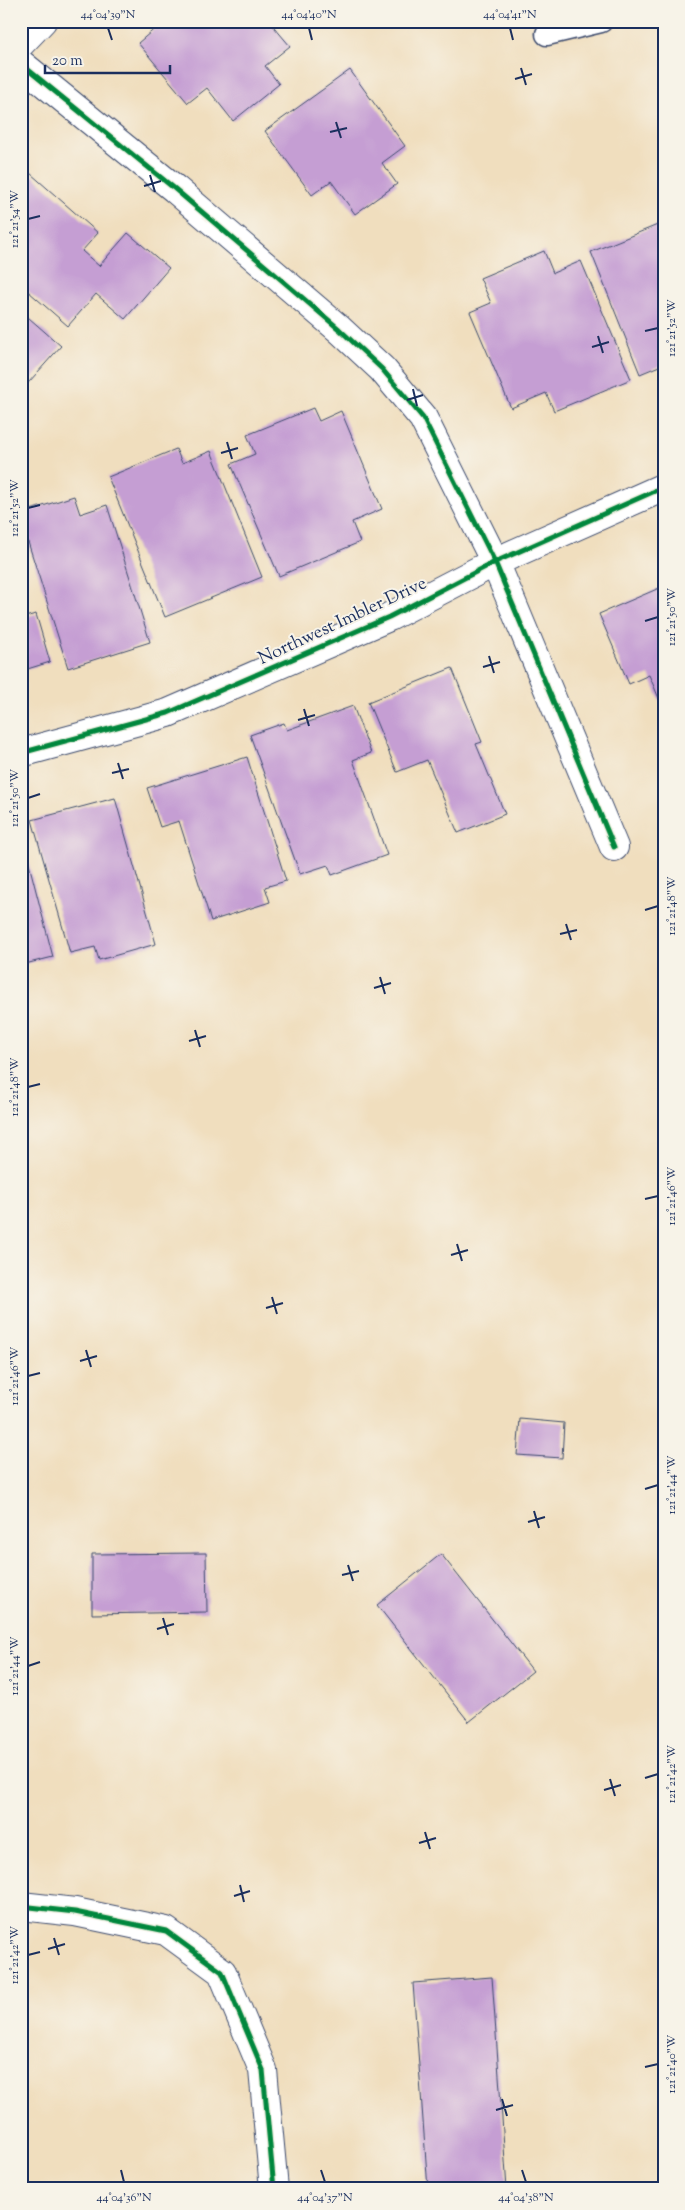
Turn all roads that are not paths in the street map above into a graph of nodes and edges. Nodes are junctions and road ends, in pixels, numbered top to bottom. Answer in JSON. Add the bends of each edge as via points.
{"nodes":[{"id":1,"x":42,"y":21,"type":"edge"},
{"id":2,"x":601,"y":21,"type":"edge"},
{"id":3,"x":547,"y":34,"type":"dead end"},
{"id":4,"x":21,"y":43,"type":"edge"},
{"id":5,"x":21,"y":64,"type":"edge"},
{"id":6,"x":664,"y":487,"type":"edge"},
{"id":7,"x":495,"y":562,"type":"junction"},
{"id":8,"x":21,"y":753,"type":"edge"},
{"id":9,"x":614,"y":847,"type":"dead end"},
{"id":10,"x":21,"y":1906,"type":"edge"},
{"id":11,"x":274,"y":2189,"type":"edge"}],
"edges":[{"from":1,"to":4,"type":"street"},
{"from":2,"to":3,"type":"lane"},
{"from":5,"to":7,"type":"street","via":[[175,189],[382,369],[423,418]]},
{"from":6,"to":7,"type":"street","name":"Northwest Imbler Drive"},
{"from":7,"to":8,"type":"street","name":"Northwest Imbler Drive","via":[[389,617],[168,713]]},
{"from":7,"to":9,"type":"street"},
{"from":10,"to":11,"type":"street","via":[[75,1912],[166,1931],[222,1972],[263,2070]]}]}
